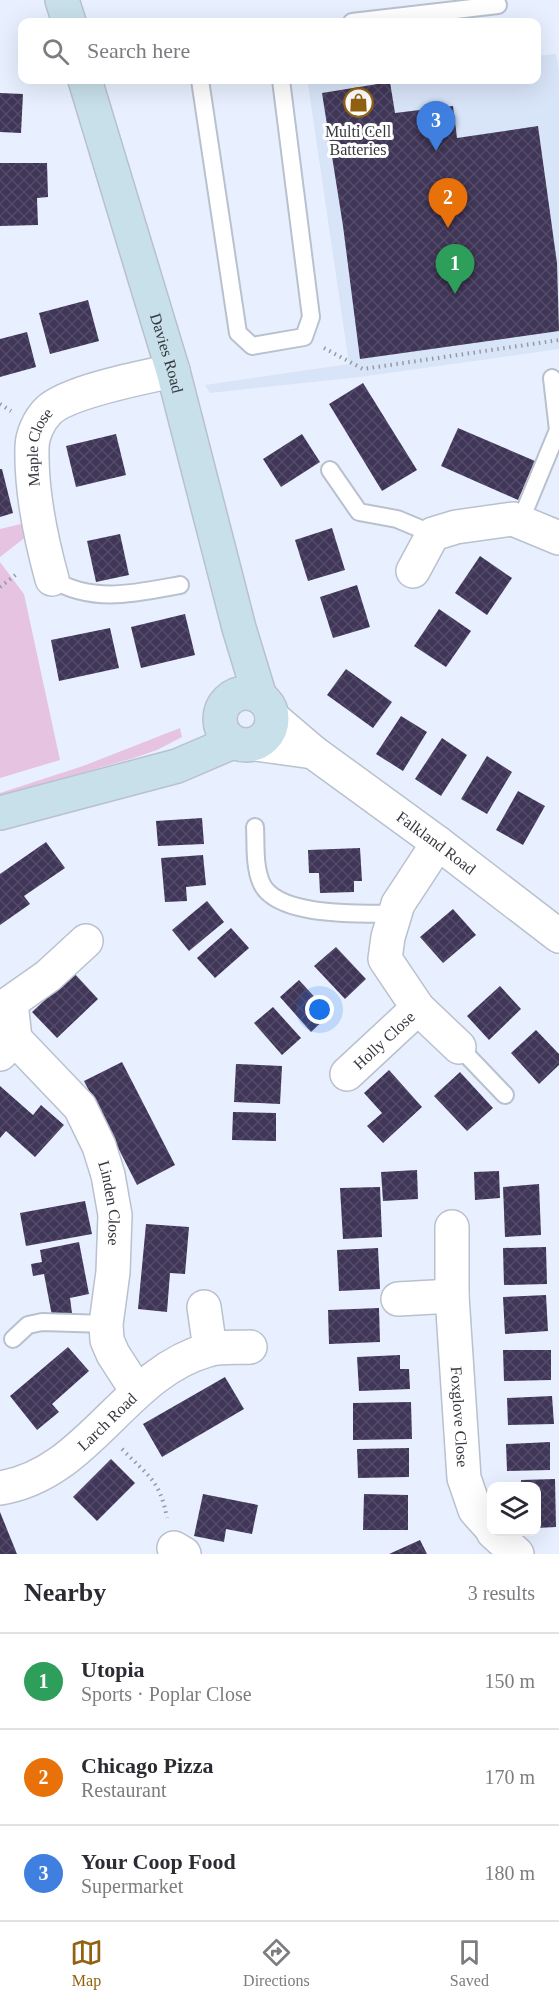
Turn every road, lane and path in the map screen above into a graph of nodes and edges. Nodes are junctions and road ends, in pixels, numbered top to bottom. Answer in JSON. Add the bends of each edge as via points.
{"nodes":[{"id":1,"x":62,"y":0,"type":"edge"},
{"id":2,"x":498,"y":5,"type":"dead end"},
{"id":3,"x":68,"y":18,"type":"edge"},
{"id":4,"x":386,"y":18,"type":"edge"},
{"id":5,"x":86,"y":84,"type":"edge"},
{"id":6,"x":201,"y":84,"type":"edge"},
{"id":7,"x":282,"y":84,"type":"edge"},
{"id":8,"x":304,"y":337,"type":"junction"},
{"id":9,"x":559,"y":340,"type":"edge"},
{"id":10,"x":173,"y":370,"type":"junction"},
{"id":11,"x":552,"y":378,"type":"dead end"},
{"id":12,"x":330,"y":470,"type":"dead end"},
{"id":13,"x":520,"y":522,"type":"junction"},
{"id":14,"x":433,"y":534,"type":"junction"},
{"id":15,"x":559,"y":538,"type":"edge"},
{"id":16,"x":413,"y":571,"type":"dead end"},
{"id":17,"x":52,"y":579,"type":"joint"},
{"id":18,"x":180,"y":585,"type":"dead end"},
{"id":19,"x":246,"y":719,"type":"junction"},
{"id":20,"x":0,"y":813,"type":"edge"},
{"id":21,"x":255,"y":826,"type":"dead end"},
{"id":22,"x":438,"y":843,"type":"junction"},
{"id":23,"x":395,"y":914,"type":"junction"},
{"id":24,"x":559,"y":936,"type":"edge"},
{"id":25,"x":86,"y":941,"type":"dead end"},
{"id":26,"x":418,"y":1008,"type":"junction"},
{"id":27,"x":7,"y":1046,"type":"edge"},
{"id":28,"x":459,"y":1047,"type":"joint"},
{"id":29,"x":347,"y":1074,"type":"dead end"},
{"id":30,"x":505,"y":1095,"type":"dead end"},
{"id":31,"x":452,"y":1227,"type":"dead end"},
{"id":32,"x":452,"y":1296,"type":"junction"},
{"id":33,"x":398,"y":1299,"type":"dead end"},
{"id":34,"x":204,"y":1307,"type":"dead end"},
{"id":35,"x":106,"y":1324,"type":"junction"},
{"id":36,"x":13,"y":1339,"type":"dead end"},
{"id":37,"x":250,"y":1347,"type":"dead end"},
{"id":38,"x":210,"y":1349,"type":"junction"},
{"id":39,"x":137,"y":1391,"type":"junction"},
{"id":40,"x":101,"y":1426,"type":"junction"},
{"id":41,"x":0,"y":1488,"type":"edge"},
{"id":42,"x":487,"y":1523,"type":"edge"},
{"id":43,"x":499,"y":1536,"type":"edge"},
{"id":44,"x":178,"y":1551,"type":"edge"},
{"id":45,"x":517,"y":1554,"type":"edge"}],
"edges":[{"from":1,"to":3,"type":"street"},
{"from":2,"to":4,"type":"lane"},
{"from":5,"to":10,"type":"street","name":"Davies Road"},
{"from":6,"to":8,"type":"lane","via":[[238,333],[252,346]]},
{"from":7,"to":8,"type":"lane","via":[[311,317]]},
{"from":8,"to":9,"type":"path","via":[[363,369]]},
{"from":10,"to":17,"type":"street","name":"Maple Close","via":[[60,403],[40,422],[32,447],[35,487]]},
{"from":10,"to":19,"type":"street","name":"Davies Road","via":[[239,628]]},
{"from":11,"to":13,"type":"lane","via":[[558,430]]},
{"from":12,"to":14,"type":"lane","via":[[359,512],[397,519]]},
{"from":13,"to":14,"type":"street","via":[[513,519]]},
{"from":13,"to":15,"type":"street"},
{"from":14,"to":16,"type":"street"},
{"from":17,"to":18,"type":"lane","via":[[73,590],[106,596]]},
{"from":19,"to":20,"type":"street","via":[[177,766]]},
{"from":19,"to":22,"type":"street","name":"Falkland Road","via":[[313,752]]},
{"from":21,"to":23,"type":"lane","via":[[261,884],[281,902],[314,910]]},
{"from":22,"to":23,"type":"street","name":"Holly Close"},
{"from":22,"to":24,"type":"street","name":"Falkland Road"},
{"from":23,"to":26,"type":"street","name":"Holly Close","via":[[385,959]]},
{"from":25,"to":27,"type":"street","name":"Linden Close","via":[[48,976],[10,1002]]},
{"from":26,"to":28,"type":"street","name":"Holly Close"},
{"from":26,"to":29,"type":"street","name":"Holly Close"},
{"from":27,"to":35,"type":"street","name":"Linden Close","via":[[80,1107],[99,1146],[115,1215]]},
{"from":28,"to":30,"type":"lane"},
{"from":31,"to":32,"type":"street","name":"Foxglove Close"},
{"from":32,"to":33,"type":"street"},
{"from":32,"to":42,"type":"street","name":"Foxglove Close","via":[[465,1478],[475,1510]]},
{"from":34,"to":38,"type":"street"},
{"from":35,"to":36,"type":"lane","via":[[42,1322],[28,1325]]},
{"from":35,"to":39,"type":"street","name":"Linden Close","via":[[113,1354]]},
{"from":37,"to":38,"type":"street","name":"Larch Road"},
{"from":38,"to":39,"type":"street","name":"Larch Road","via":[[166,1368]]},
{"from":39,"to":40,"type":"street","name":"Larch Road"},
{"from":40,"to":41,"type":"street","name":"Larch Road","via":[[69,1458],[45,1474]]},
{"from":40,"to":44,"type":"path","via":[[156,1483]]},
{"from":43,"to":45,"type":"street","name":"Foxglove Close"}]}
